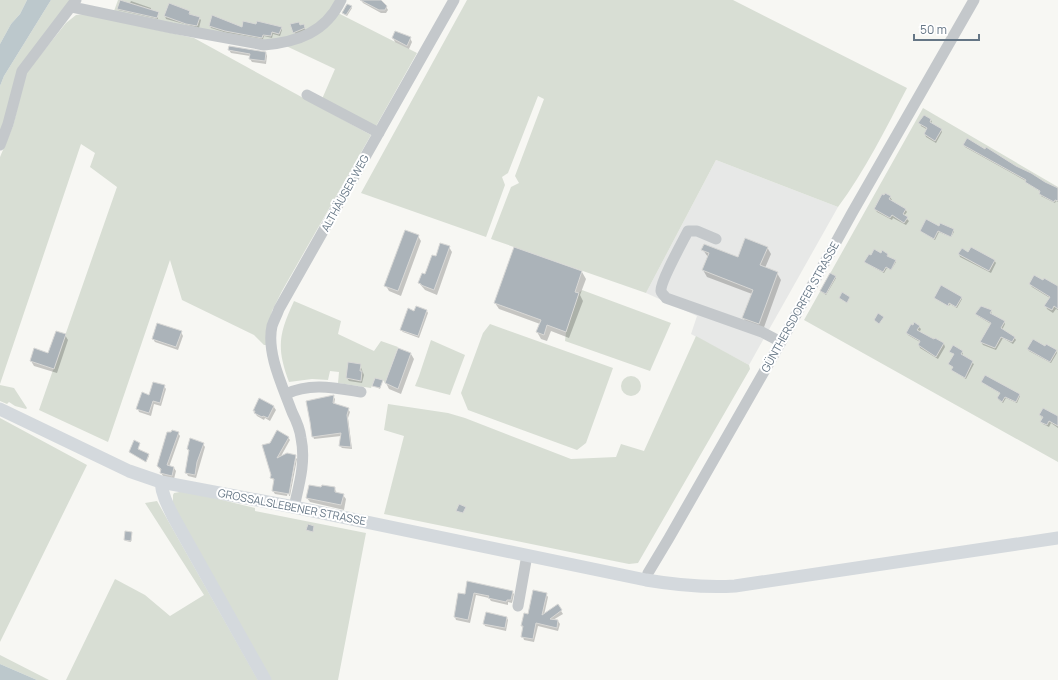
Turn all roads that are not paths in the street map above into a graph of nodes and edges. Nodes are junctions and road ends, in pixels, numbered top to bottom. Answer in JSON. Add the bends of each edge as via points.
{"nodes":[{"id":1,"x":341,"y":0,"type":"edge"},
{"id":2,"x":454,"y":0,"type":"edge"},
{"id":3,"x":974,"y":0,"type":"edge"},
{"id":4,"x":74,"y":4,"type":"edge"},
{"id":5,"x":307,"y":95,"type":"dead end"},
{"id":6,"x":379,"y":133,"type":"junction"},
{"id":7,"x":0,"y":145,"type":"edge"},
{"id":8,"x":716,"y":239,"type":"dead end"},
{"id":9,"x":781,"y":342,"type":"junction"},
{"id":10,"x":361,"y":392,"type":"dead end"},
{"id":11,"x":286,"y":394,"type":"junction"},
{"id":12,"x":0,"y":409,"type":"edge"},
{"id":13,"x":161,"y":482,"type":"junction"},
{"id":14,"x":294,"y":507,"type":"junction"},
{"id":15,"x":1058,"y":538,"type":"edge"},
{"id":16,"x":528,"y":555,"type":"junction"},
{"id":17,"x":646,"y":580,"type":"junction"},
{"id":18,"x":518,"y":606,"type":"dead end"},
{"id":19,"x":265,"y":680,"type":"edge"}],
"edges":[{"from":1,"to":4,"type":"street","via":[[327,22],[310,34],[278,44],[264,45],[172,28]]},
{"from":2,"to":6,"type":"street","name":"ALTHÄUSER WEG"},
{"from":3,"to":9,"type":"street","name":"GÜNTHERSDORFER STRASSE"},
{"from":4,"to":7,"type":"street","via":[[22,71]]},
{"from":5,"to":6,"type":"street"},
{"from":6,"to":11,"type":"street","name":"ALTHÄUSER WEG","via":[[275,318],[271,336],[272,352]]},
{"from":8,"to":9,"type":"street","via":[[697,231],[688,231],[664,280],[662,293],[666,298],[762,332]]},
{"from":9,"to":17,"type":"street","name":"GÜNTHERSDORFER STRASSE","via":[[648,572]]},
{"from":10,"to":11,"type":"street","via":[[314,386]]},
{"from":11,"to":14,"type":"street","name":"ALTHÄUSER WEG","via":[[299,429],[302,447],[302,471]]},
{"from":12,"to":13,"type":"main road","name":"GROSSALSLEBENER STRASSE","via":[[129,471]]},
{"from":13,"to":14,"type":"main road","name":"GROSSALSLEBENER STRASSE"},
{"from":13,"to":19,"type":"main road","via":[[166,502],[174,518]]},
{"from":14,"to":16,"type":"main road","name":"GROSSALSLEBENER STRASSE"},
{"from":15,"to":17,"type":"main road","name":"GROSSALSLEBENER STRASSE","via":[[735,586],[685,586]]},
{"from":16,"to":17,"type":"main road","name":"GROSSALSLEBENER STRASSE"},
{"from":16,"to":18,"type":"street"}]}
